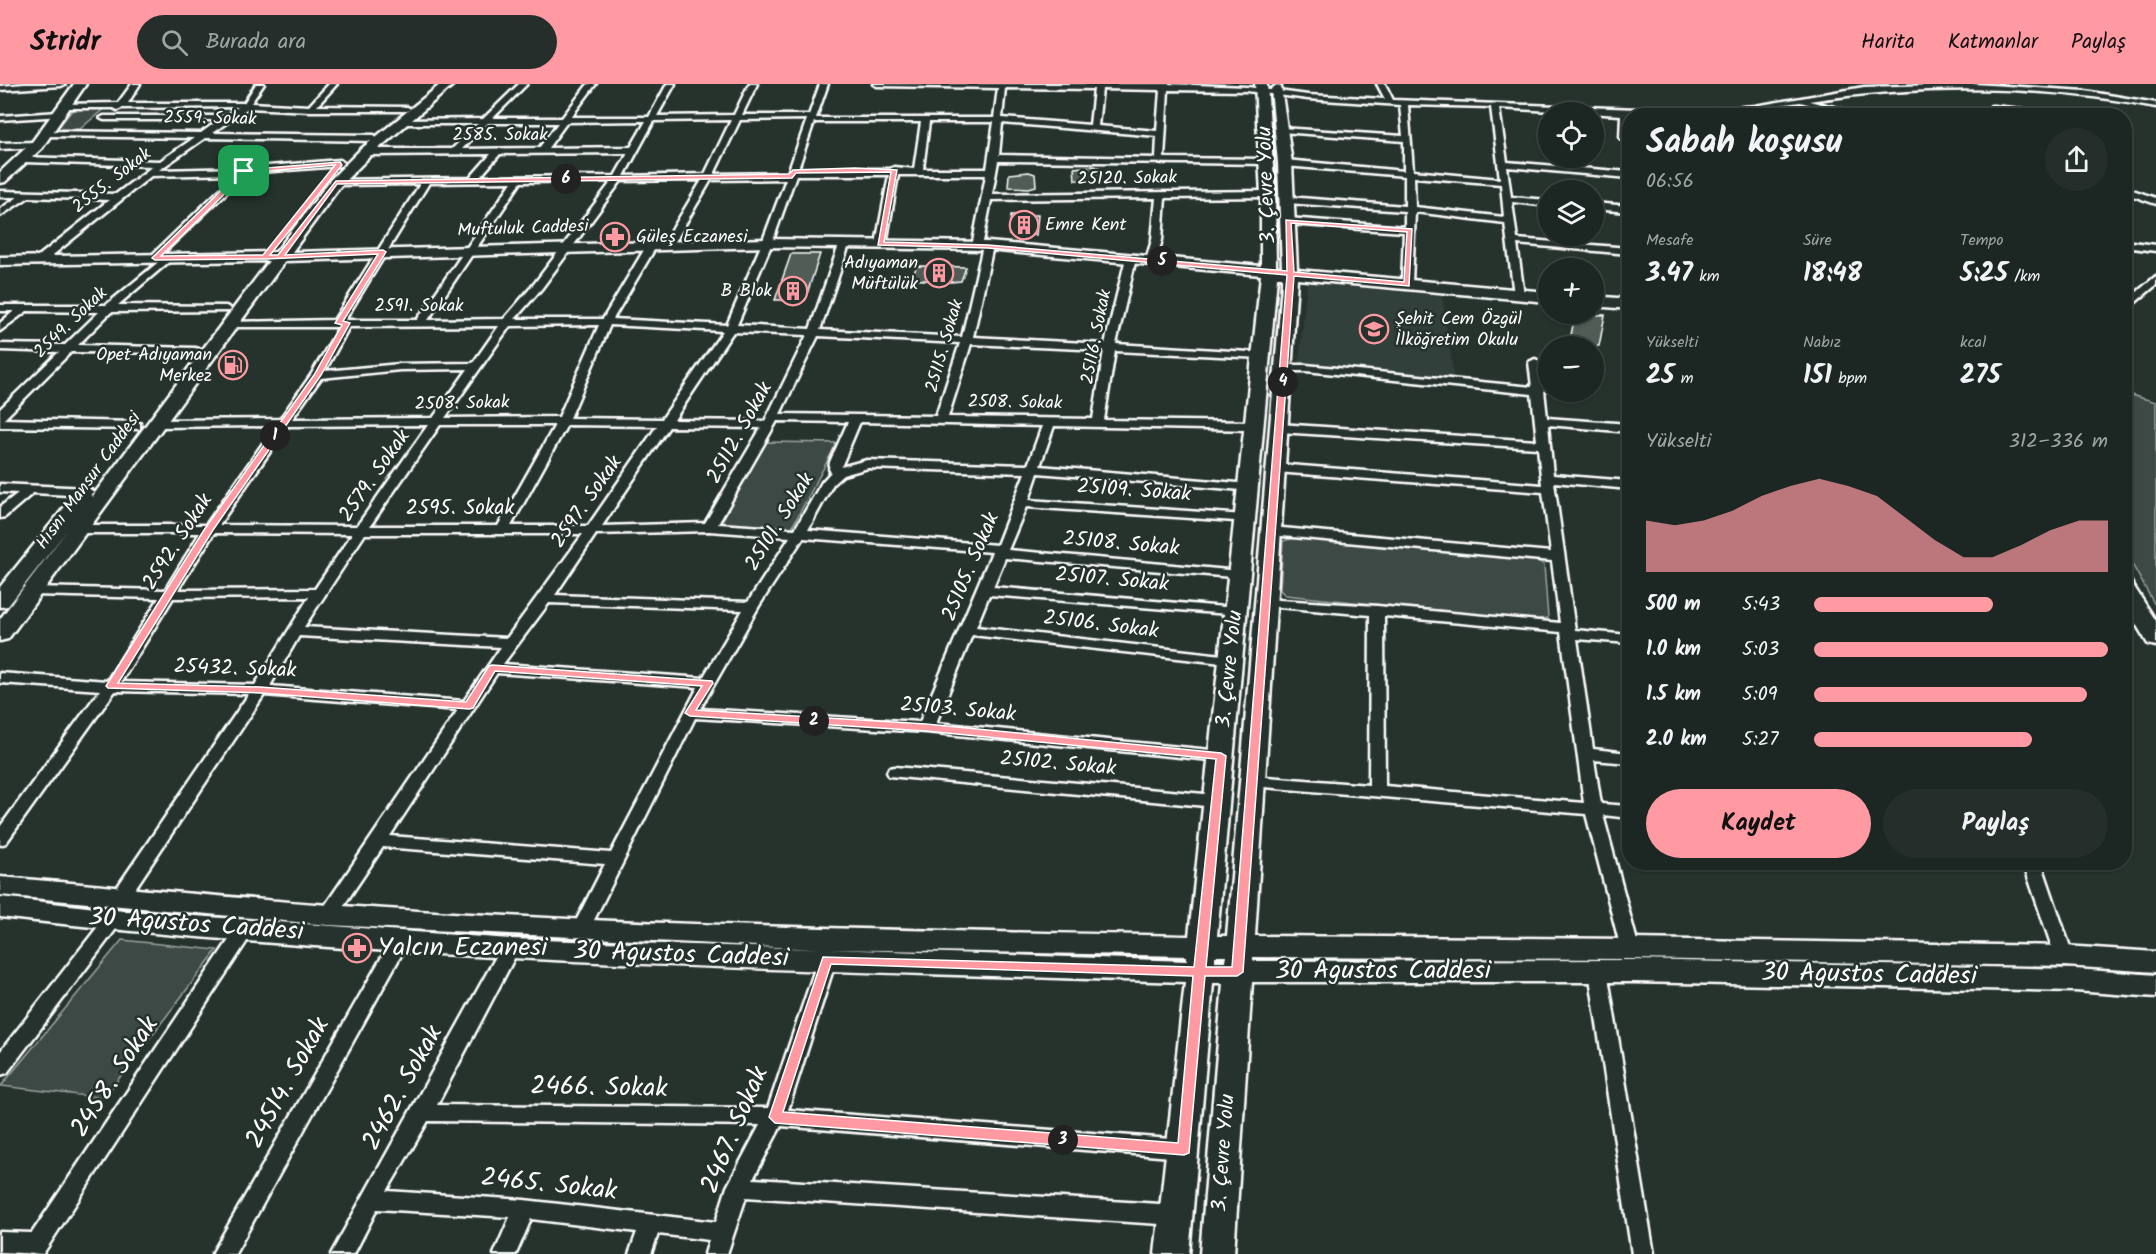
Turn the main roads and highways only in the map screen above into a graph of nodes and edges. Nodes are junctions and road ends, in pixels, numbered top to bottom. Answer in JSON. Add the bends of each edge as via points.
{"nodes":[{"id":1,"x":80,"y":84,"type":"edge"},
{"id":2,"x":435,"y":84,"type":"edge"},
{"id":3,"x":448,"y":84,"type":"edge"},
{"id":4,"x":1265,"y":87,"type":"edge"},
{"id":5,"x":405,"y":116,"type":"junction"},
{"id":6,"x":370,"y":145,"type":"junction"},
{"id":7,"x":1276,"y":163,"type":"junction"},
{"id":8,"x":3,"y":174,"type":"edge"},
{"id":9,"x":1281,"y":205,"type":"junction"},
{"id":10,"x":272,"y":257,"type":"junction"},
{"id":11,"x":0,"y":261,"type":"edge"},
{"id":12,"x":1280,"y":273,"type":"junction"},
{"id":13,"x":1538,"y":296,"type":"edge"},
{"id":14,"x":1604,"y":302,"type":"edge"},
{"id":15,"x":1622,"y":303,"type":"edge"},
{"id":16,"x":230,"y":317,"type":"junction"},
{"id":17,"x":2132,"y":599,"type":"edge"},
{"id":18,"x":0,"y":601,"type":"edge"},
{"id":19,"x":0,"y":634,"type":"edge"},
{"id":20,"x":2156,"y":639,"type":"edge"},
{"id":21,"x":0,"y":886,"type":"edge"},
{"id":22,"x":0,"y":908,"type":"edge"},
{"id":23,"x":116,"y":909,"type":"junction"},
{"id":24,"x":1201,"y":959,"type":"junction"},
{"id":25,"x":1238,"y":959,"type":"junction"},
{"id":26,"x":2156,"y":962,"type":"edge"},
{"id":27,"x":2156,"y":986,"type":"edge"},
{"id":28,"x":1172,"y":1254,"type":"edge"},
{"id":29,"x":1217,"y":1254,"type":"edge"}],
"edges":[{"from":1,"to":8,"type":"main road","via":[[37,145]]},
{"from":2,"to":5,"type":"main road"},
{"from":3,"to":5,"type":"main road","name":"Hısnı Mansur Caddesi"},
{"from":4,"to":7,"type":"main road","name":"3. Çevre Yolu"},
{"from":4,"to":7,"type":"main road","name":"3. Çevre Yolu","via":[[1281,130]]},
{"from":5,"to":6,"type":"main road","name":"Hısnı Mansur Caddesi"},
{"from":6,"to":10,"type":"main road","name":"Hısnı Mansur Caddesi"},
{"from":6,"to":10,"type":"main road","via":[[340,163]]},
{"from":7,"to":9,"type":"main road","name":"3. Çevre Yolu"},
{"from":9,"to":12,"type":"main road","name":"3. Çevre Yolu"},
{"from":9,"to":12,"type":"main road","name":"3. Çevre Yolu"},
{"from":10,"to":11,"type":"main road","name":"Muftuluk Caddesi"},
{"from":10,"to":12,"type":"main road","name":"Muftuluk Caddesi","via":[[660,245],[881,244],[983,247]]},
{"from":10,"to":16,"type":"main road","name":"Hısnı Mansur Caddesi"},
{"from":12,"to":13,"type":"main road","name":"Muftuluk Caddesi"},
{"from":12,"to":24,"type":"main road","name":"3. Çevre Yolu","via":[[1262,355]]},
{"from":12,"to":25,"type":"main road","name":"3. Çevre Yolu","via":[[1284,368]]},
{"from":14,"to":15,"type":"main road"},
{"from":16,"to":18,"type":"main road","via":[[195,351]]},
{"from":16,"to":19,"type":"main road","name":"Hısnı Mansur Caddesi"},
{"from":17,"to":20,"type":"main road"},
{"from":21,"to":23,"type":"main road","name":"30 Agustos Caddesi"},
{"from":22,"to":23,"type":"main road","name":"30 Agustos Caddesi"},
{"from":23,"to":24,"type":"main road","name":"30 Agustos Caddesi","via":[[328,915]]},
{"from":23,"to":24,"type":"main road","name":"30 Agustos Caddesi","via":[[245,930],[510,949],[827,960]]},
{"from":24,"to":25,"type":"main road","name":"30 Agustos Caddesi"},
{"from":24,"to":28,"type":"main road","name":"3. Çevre Yolu"},
{"from":25,"to":26,"type":"main road","name":"30 Agustos Caddesi","via":[[1630,949],[2064,956]]},
{"from":25,"to":27,"type":"main road","name":"30 Agustos Caddesi","via":[[2075,980]]},
{"from":25,"to":29,"type":"main road","name":"3. Çevre Yolu"}]}
